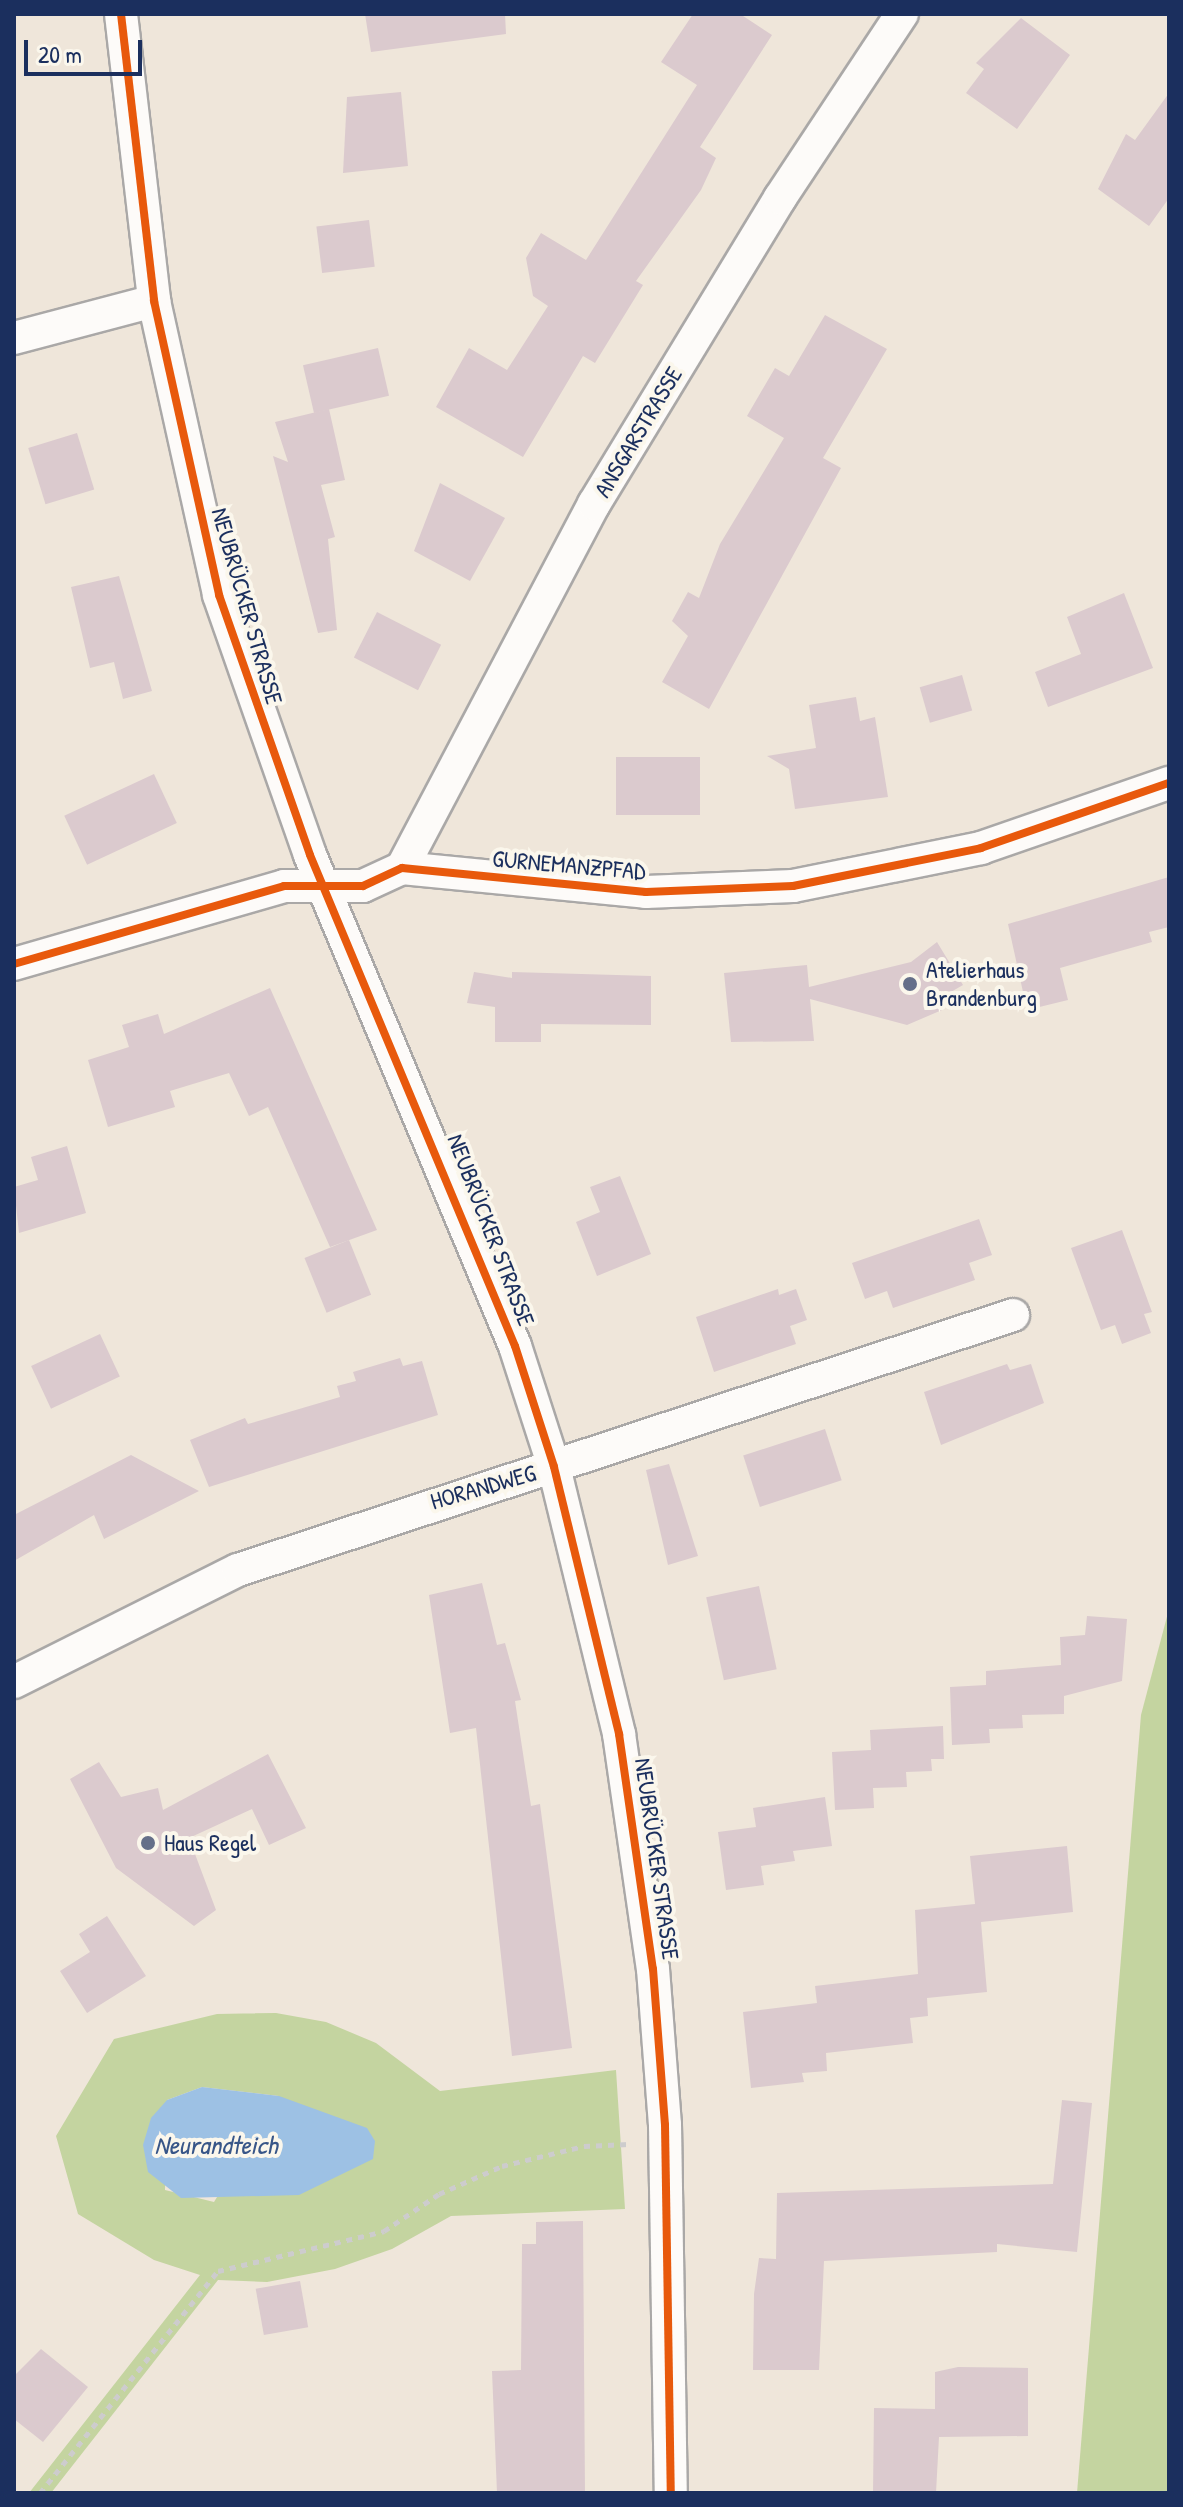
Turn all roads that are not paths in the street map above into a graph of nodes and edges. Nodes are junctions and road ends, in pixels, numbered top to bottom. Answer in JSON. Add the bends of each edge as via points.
{"nodes":[{"id":1,"x":121,"y":14,"type":"edge"},
{"id":2,"x":902,"y":14,"type":"edge"},
{"id":3,"x":154,"y":301,"type":"junction"},
{"id":4,"x":14,"y":338,"type":"edge"},
{"id":5,"x":1169,"y":783,"type":"edge"},
{"id":6,"x":402,"y":868,"type":"junction"},
{"id":7,"x":323,"y":887,"type":"junction"},
{"id":8,"x":14,"y":964,"type":"edge"},
{"id":9,"x":1013,"y":1315,"type":"dead end"},
{"id":10,"x":554,"y":1467,"type":"junction"},
{"id":11,"x":14,"y":1682,"type":"edge"},
{"id":12,"x":671,"y":2493,"type":"edge"}],
"edges":[{"from":1,"to":3,"type":"street","name":"NEUBRÜCKER STRASSE"},
{"from":2,"to":6,"type":"street","name":"ANSGARSTRASSE","via":[[780,198],[594,504]]},
{"from":3,"to":4,"type":"street"},
{"from":3,"to":7,"type":"street","name":"NEUBRÜCKER STRASSE","via":[[219,595]]},
{"from":5,"to":6,"type":"street","name":"GURNEMANZPFAD","via":[[967,851],[793,886],[646,892]]},
{"from":6,"to":7,"type":"street","via":[[363,886]]},
{"from":7,"to":8,"type":"street","via":[[284,886]]},
{"from":7,"to":10,"type":"street","name":"NEUBRÜCKER STRASSE","via":[[471,1226]]},
{"from":9,"to":10,"type":"street","name":"HORANDWEG"},
{"from":10,"to":11,"type":"street","name":"HORANDWEG","via":[[394,1513],[238,1570]]},
{"from":10,"to":12,"type":"street","name":"NEUBRÜCKER STRASSE","via":[[619,1734],[653,1969],[665,2125]]}]}
